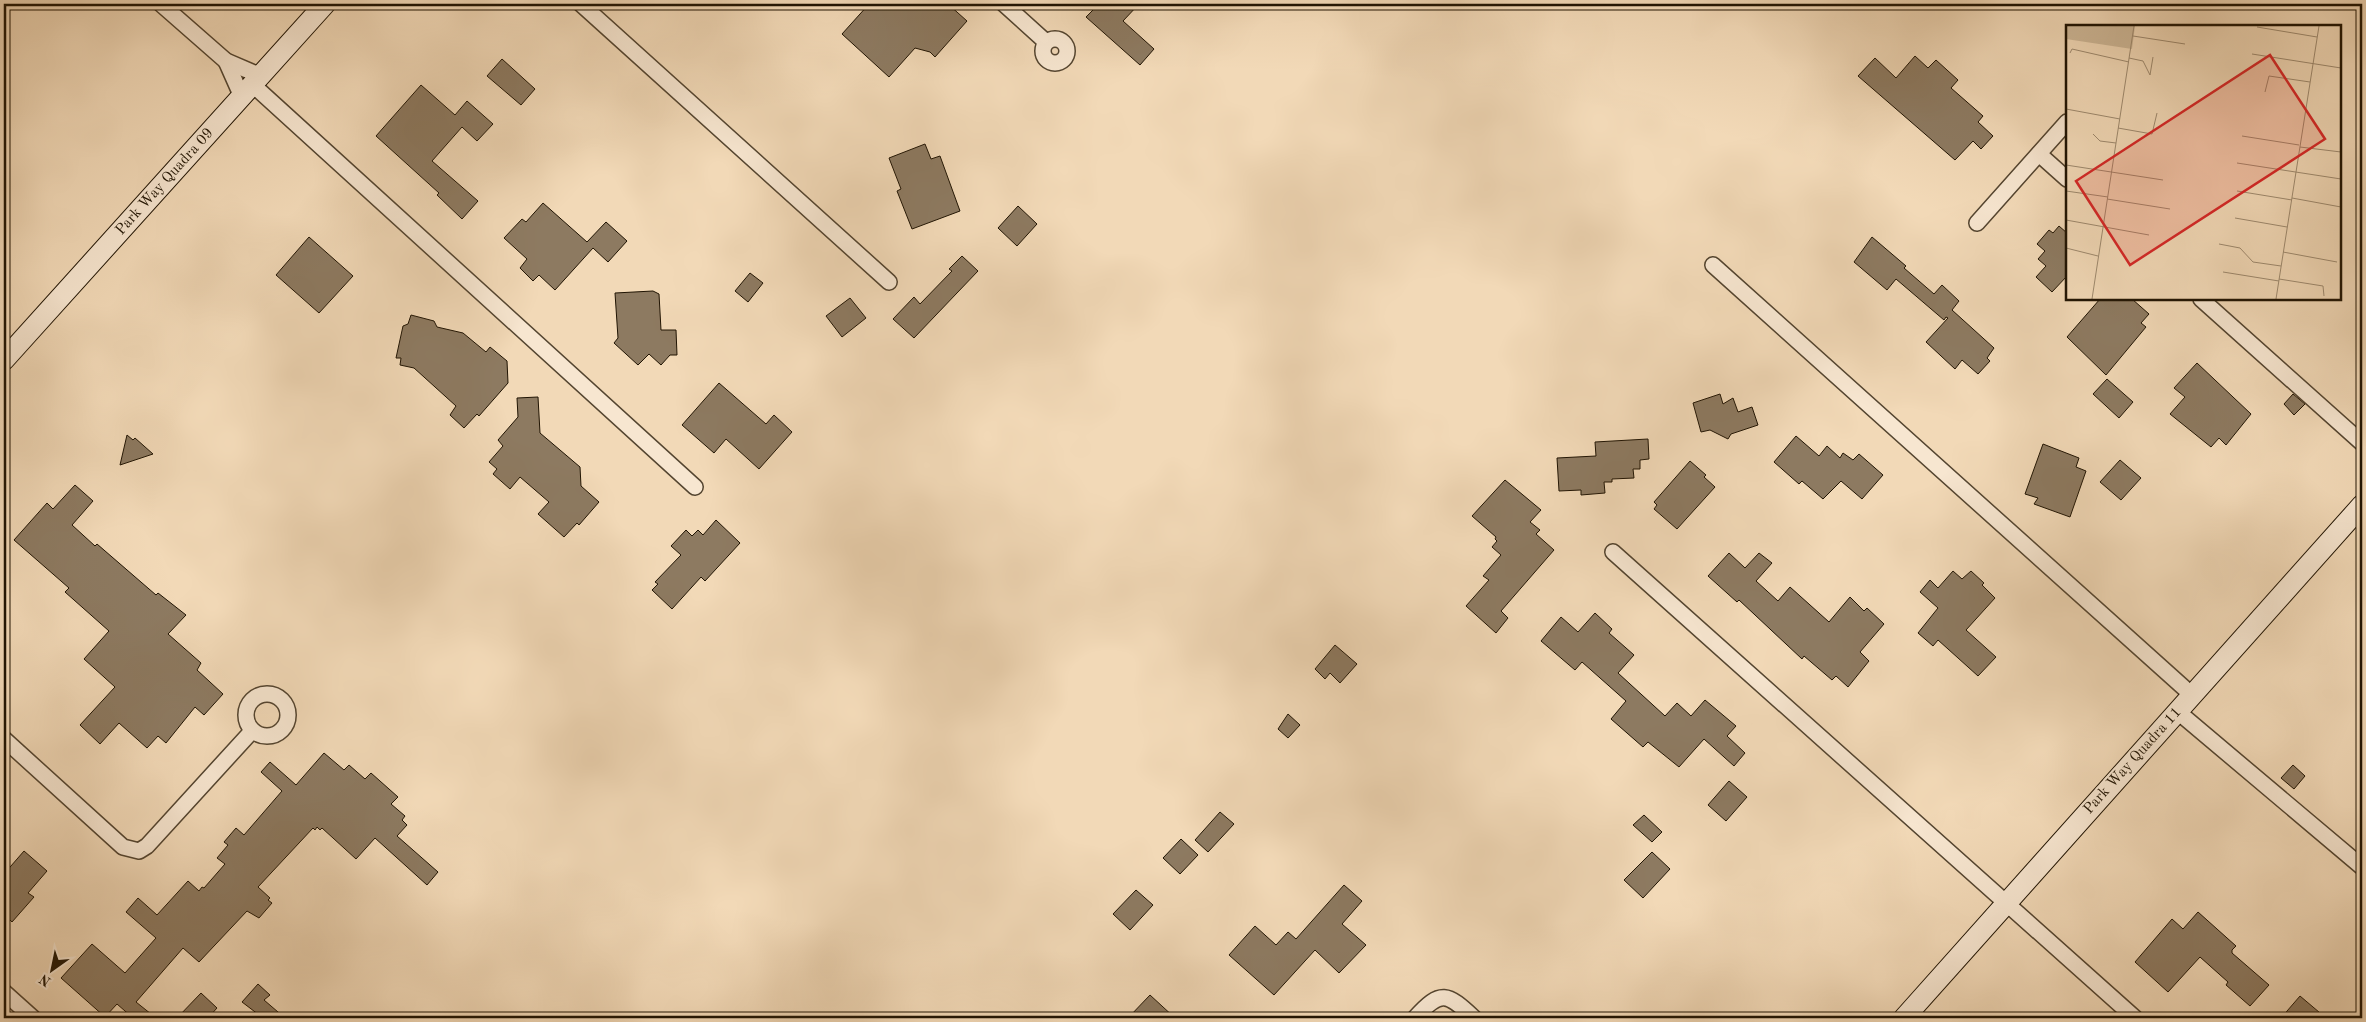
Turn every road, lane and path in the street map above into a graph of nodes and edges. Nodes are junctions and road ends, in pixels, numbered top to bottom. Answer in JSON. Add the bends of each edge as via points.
{"nodes":[{"id":1,"x":161,"y":4,"type":"edge"},
{"id":2,"x":325,"y":4,"type":"edge"},
{"id":3,"x":580,"y":4,"type":"edge"},
{"id":4,"x":1004,"y":4,"type":"edge"},
{"id":5,"x":1046,"y":42,"type":"dead end"},
{"id":6,"x":226,"y":61,"type":"junction"},
{"id":7,"x":252,"y":86,"type":"junction"},
{"id":8,"x":2066,"y":123,"type":"edge"},
{"id":9,"x":2039,"y":154,"type":"junction"},
{"id":10,"x":2066,"y":178,"type":"edge"},
{"id":11,"x":1977,"y":223,"type":"dead end"},
{"id":12,"x":1713,"y":265,"type":"dead end"},
{"id":13,"x":889,"y":282,"type":"dead end"},
{"id":14,"x":2203,"y":300,"type":"edge"},
{"id":15,"x":4,"y":360,"type":"edge"},
{"id":16,"x":2362,"y":443,"type":"edge"},
{"id":17,"x":695,"y":487,"type":"dead end"},
{"id":18,"x":2362,"y":505,"type":"edge"},
{"id":19,"x":1613,"y":552,"type":"dead end"},
{"id":20,"x":2192,"y":694,"type":"junction"},
{"id":21,"x":2178,"y":710,"type":"junction"},
{"id":22,"x":252,"y":731,"type":"dead end"},
{"id":23,"x":4,"y":739,"type":"edge"},
{"id":24,"x":2362,"y":868,"type":"edge"},
{"id":25,"x":2007,"y":903,"type":"junction"},
{"id":26,"x":4,"y":992,"type":"edge"},
{"id":27,"x":33,"y":1018,"type":"edge"},
{"id":28,"x":1415,"y":1018,"type":"edge"},
{"id":29,"x":1474,"y":1018,"type":"edge"},
{"id":30,"x":1904,"y":1018,"type":"edge"},
{"id":31,"x":2135,"y":1018,"type":"edge"}],
"edges":[{"from":1,"to":6,"type":"street"},
{"from":2,"to":7,"type":"street","name":"Park Way Quadra 09"},
{"from":3,"to":13,"type":"street"},
{"from":4,"to":5,"type":"street"},
{"from":6,"to":7,"type":"street"},
{"from":6,"to":7,"type":"street"},
{"from":7,"to":15,"type":"street","name":"Park Way Quadra 09"},
{"from":7,"to":17,"type":"street"},
{"from":8,"to":9,"type":"street"},
{"from":9,"to":10,"type":"street"},
{"from":9,"to":11,"type":"street"},
{"from":12,"to":20,"type":"street"},
{"from":14,"to":16,"type":"street"},
{"from":18,"to":20,"type":"street","name":"Park Way Quadra 11"},
{"from":19,"to":25,"type":"street"},
{"from":20,"to":21,"type":"street","name":"Park Way Quadra 11"},
{"from":21,"to":24,"type":"street"},
{"from":21,"to":25,"type":"street","name":"Park Way Quadra 11"},
{"from":22,"to":23,"type":"street","via":[[147,846],[139,850],[123,847]]},
{"from":25,"to":30,"type":"street","name":"Park Way Quadra 11"},
{"from":25,"to":31,"type":"street"},
{"from":26,"to":27,"type":"street"},
{"from":28,"to":29,"type":"street","via":[[1429,1003],[1448,998]]}]}
